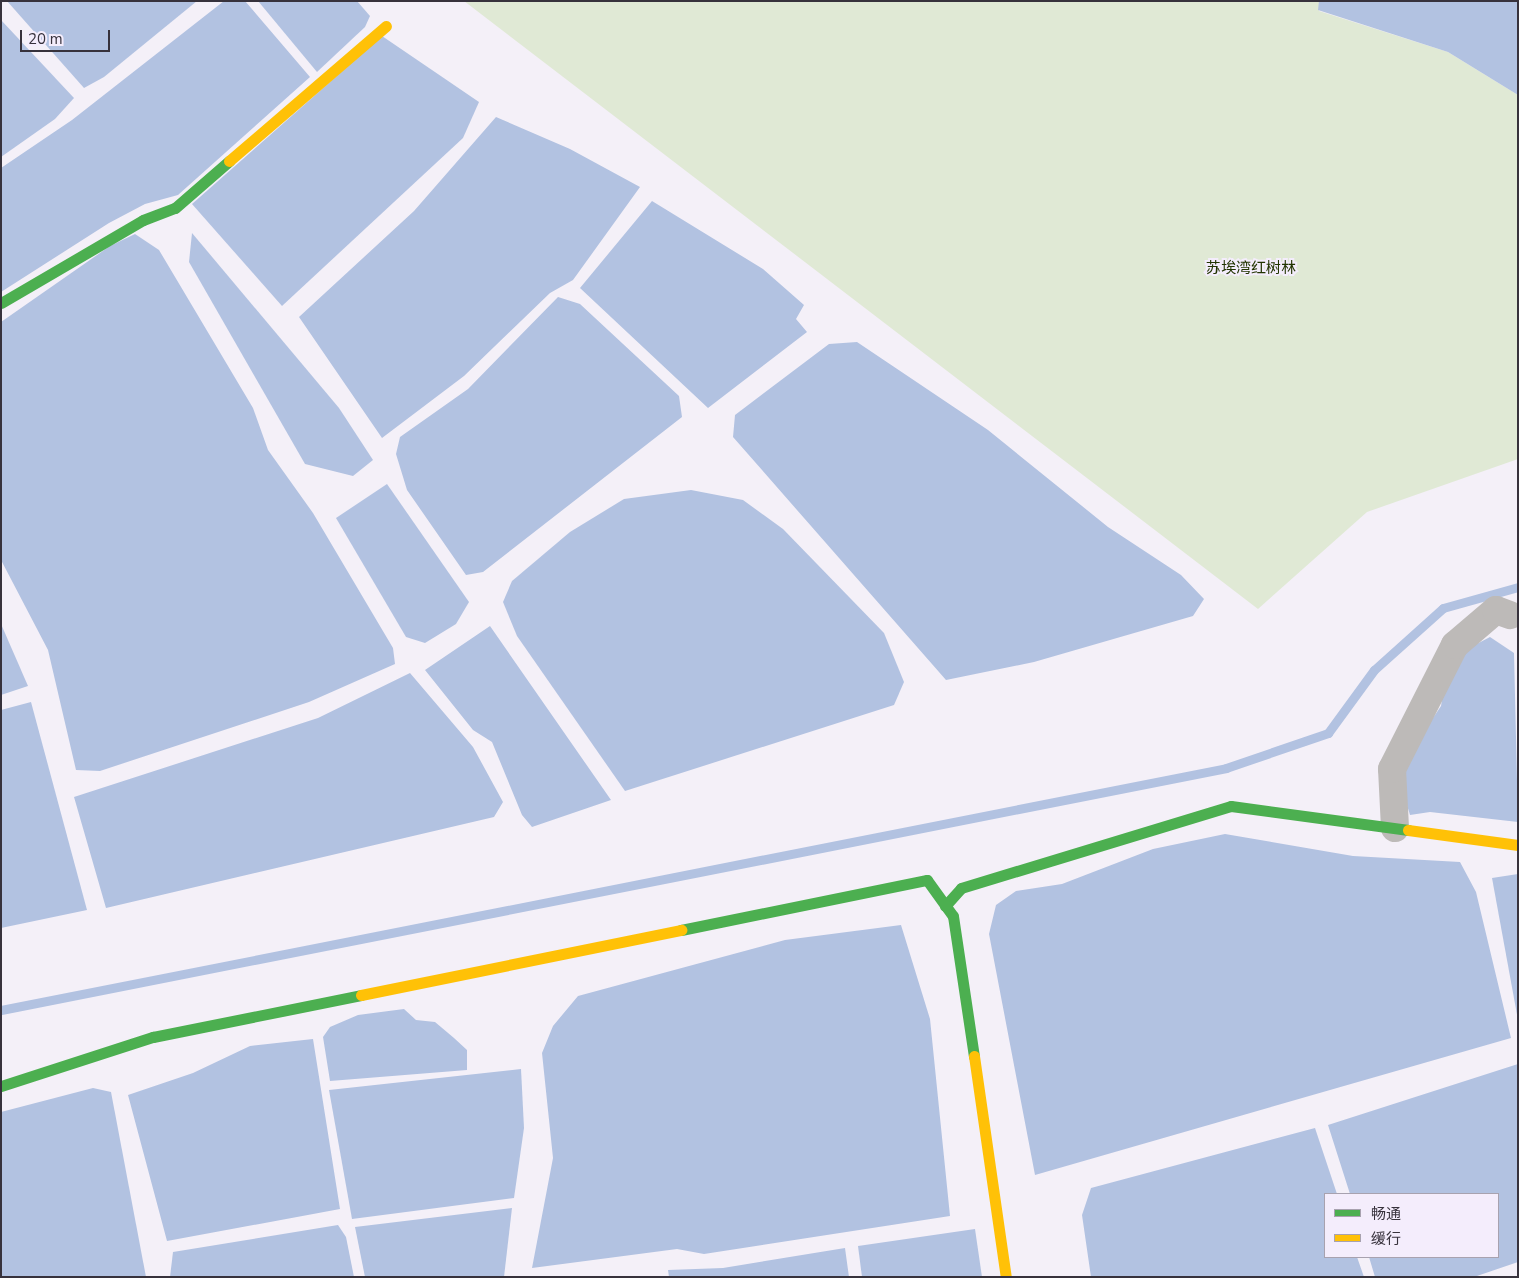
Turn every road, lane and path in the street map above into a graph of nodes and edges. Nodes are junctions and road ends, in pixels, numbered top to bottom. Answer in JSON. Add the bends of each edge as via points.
{"nodes":[{"id":1,"x":386,"y":26,"type":"dead end"},
{"id":2,"x":1,"y":303,"type":"edge"},
{"id":3,"x":1510,"y":614,"type":"dead end"},
{"id":4,"x":1395,"y":828,"type":"junction"},
{"id":5,"x":1518,"y":845,"type":"edge"},
{"id":6,"x":945,"y":906,"type":"junction"},
{"id":7,"x":1,"y":1086,"type":"edge"},
{"id":8,"x":1006,"y":1277,"type":"edge"}],
"edges":[{"from":1,"to":2,"type":"street","via":[[174,208],[143,220]]},
{"from":3,"to":4,"type":"street","via":[[1496,610],[1455,645],[1392,770]]},
{"from":4,"to":5,"type":"street"},
{"from":4,"to":6,"type":"street","via":[[1231,806],[961,888]]},
{"from":6,"to":7,"type":"street","via":[[927,880],[153,1037]]},
{"from":6,"to":8,"type":"street","via":[[953,916]]}]}
